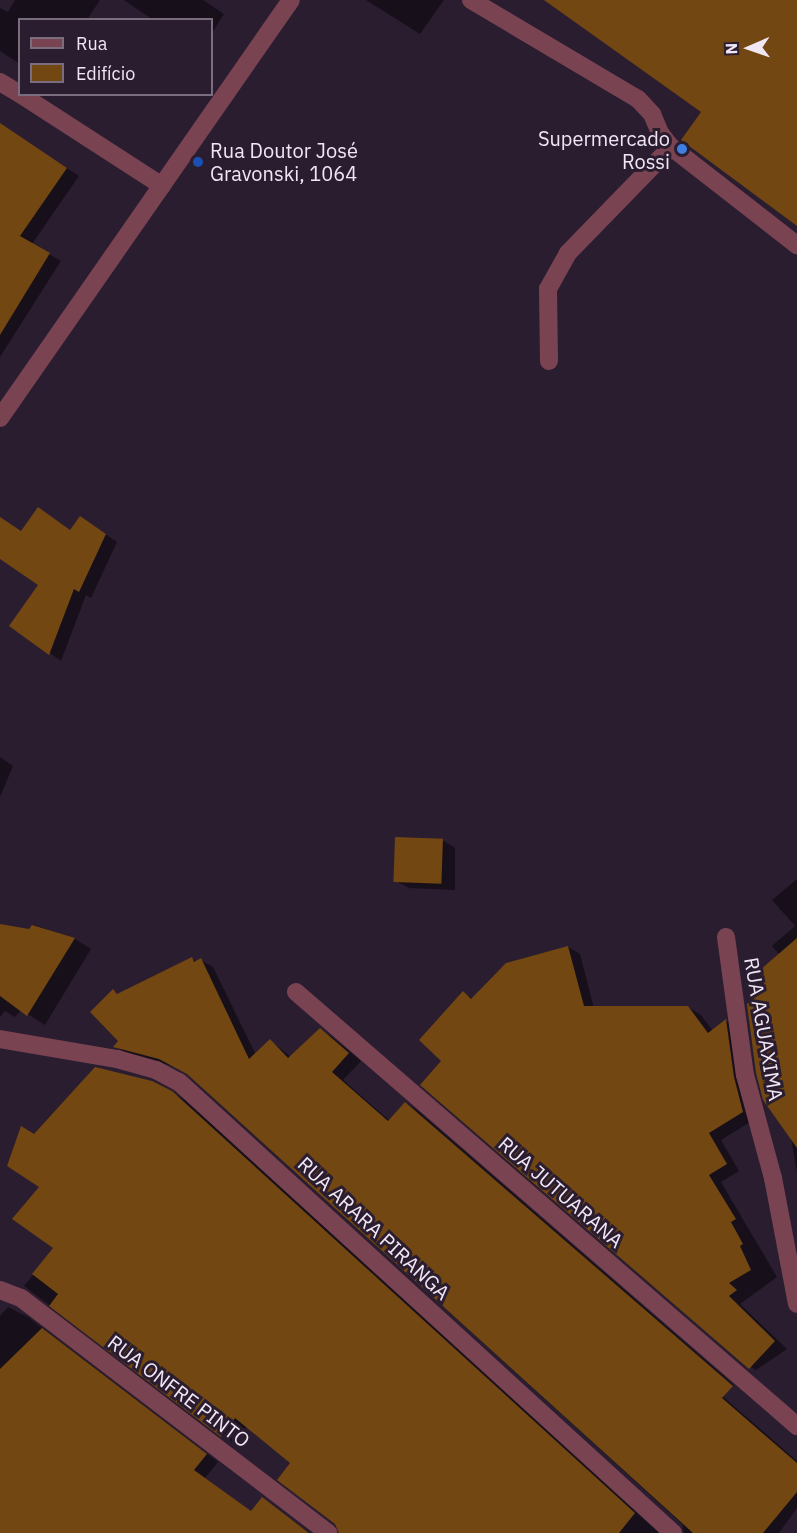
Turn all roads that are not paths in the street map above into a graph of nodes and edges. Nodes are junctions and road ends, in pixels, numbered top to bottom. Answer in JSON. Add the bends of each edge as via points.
{"nodes":[{"id":1,"x":291,"y":0,"type":"edge"},
{"id":2,"x":471,"y":0,"type":"edge"},
{"id":3,"x":0,"y":82,"type":"edge"},
{"id":4,"x":18,"y":93,"type":"edge"},
{"id":5,"x":23,"y":96,"type":"edge"},
{"id":6,"x":671,"y":147,"type":"junction"},
{"id":7,"x":162,"y":186,"type":"junction"},
{"id":8,"x":797,"y":245,"type":"edge"},
{"id":9,"x":549,"y":361,"type":"dead end"},
{"id":10,"x":0,"y":418,"type":"edge"},
{"id":11,"x":726,"y":937,"type":"dead end"},
{"id":12,"x":296,"y":992,"type":"dead end"},
{"id":13,"x":0,"y":1039,"type":"edge"},
{"id":14,"x":0,"y":1290,"type":"edge"},
{"id":15,"x":797,"y":1304,"type":"edge"},
{"id":16,"x":797,"y":1426,"type":"edge"},
{"id":17,"x":328,"y":1533,"type":"edge"},
{"id":18,"x":673,"y":1533,"type":"edge"}],
"edges":[{"from":1,"to":7,"type":"street"},
{"from":2,"to":6,"type":"street","via":[[638,99],[652,114]]},
{"from":3,"to":4,"type":"street"},
{"from":5,"to":7,"type":"street"},
{"from":6,"to":8,"type":"street"},
{"from":6,"to":9,"type":"street","via":[[568,253],[548,289]]},
{"from":7,"to":10,"type":"street"},
{"from":11,"to":15,"type":"street","name":"RUA AGUAXIMA","via":[[745,1076],[773,1178]]},
{"from":12,"to":16,"type":"street","name":"RUA JUTUARANA"},
{"from":13,"to":18,"type":"street","name":"RUA ARARA PIRANGA","via":[[117,1059],[156,1070],[179,1082]]},
{"from":14,"to":17,"type":"street","name":"RUA ONFRE PINTO","via":[[21,1298]]}]}
